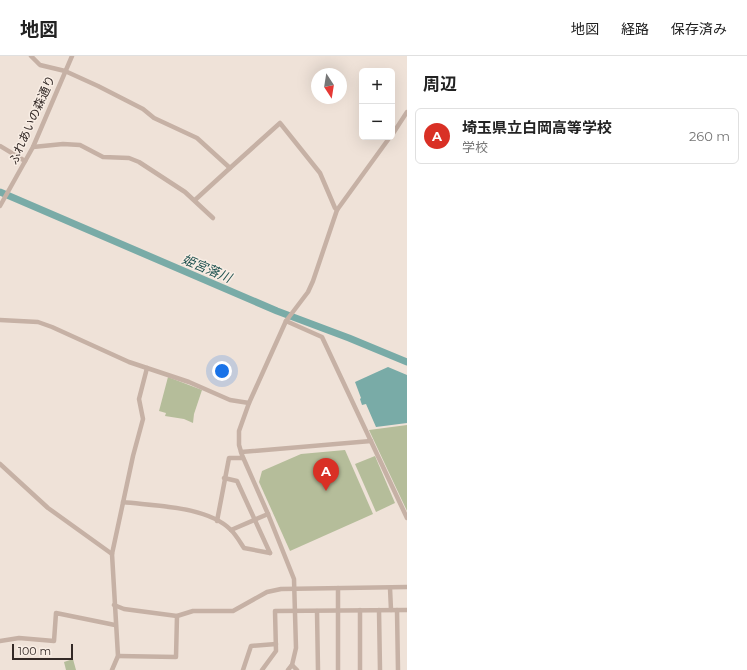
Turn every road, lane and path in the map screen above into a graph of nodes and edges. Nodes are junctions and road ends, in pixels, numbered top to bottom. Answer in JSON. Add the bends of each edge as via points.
{"nodes":[{"id":1,"x":31,"y":56,"type":"edge"},
{"id":2,"x":72,"y":56,"type":"edge"},
{"id":3,"x":65,"y":71,"type":"junction"},
{"id":4,"x":407,"y":112,"type":"edge"},
{"id":5,"x":395,"y":130,"type":"edge"},
{"id":6,"x":388,"y":140,"type":"edge"},
{"id":7,"x":0,"y":146,"type":"edge"},
{"id":8,"x":33,"y":147,"type":"junction"},
{"id":9,"x":25,"y":161,"type":"junction"},
{"id":10,"x":230,"y":168,"type":"junction"},
{"id":11,"x":195,"y":200,"type":"junction"},
{"id":12,"x":0,"y":206,"type":"edge"},
{"id":13,"x":337,"y":210,"type":"junction"},
{"id":14,"x":213,"y":218,"type":"dead end"},
{"id":15,"x":0,"y":320,"type":"edge"},
{"id":16,"x":286,"y":321,"type":"junction"},
{"id":17,"x":147,"y":368,"type":"junction"},
{"id":18,"x":249,"y":403,"type":"junction"},
{"id":19,"x":371,"y":441,"type":"junction"},
{"id":20,"x":241,"y":452,"type":"junction"},
{"id":21,"x":244,"y":458,"type":"junction"},
{"id":22,"x":0,"y":464,"type":"edge"},
{"id":23,"x":224,"y":478,"type":"junction"},
{"id":24,"x":123,"y":502,"type":"junction"},
{"id":25,"x":268,"y":514,"type":"junction"},
{"id":26,"x":407,"y":518,"type":"edge"},
{"id":27,"x":255,"y":520,"type":"junction"},
{"id":28,"x":217,"y":521,"type":"junction"},
{"id":29,"x":231,"y":530,"type":"junction"},
{"id":30,"x":112,"y":554,"type":"junction"},
{"id":31,"x":407,"y":587,"type":"edge"},
{"id":32,"x":295,"y":588,"type":"junction"},
{"id":33,"x":338,"y":588,"type":"junction"},
{"id":34,"x":390,"y":588,"type":"junction"},
{"id":35,"x":114,"y":605,"type":"junction"},
{"id":36,"x":360,"y":610,"type":"junction"},
{"id":37,"x":379,"y":610,"type":"junction"},
{"id":38,"x":391,"y":610,"type":"junction"},
{"id":39,"x":397,"y":610,"type":"junction"},
{"id":40,"x":407,"y":610,"type":"edge"},
{"id":41,"x":295,"y":611,"type":"junction"},
{"id":42,"x":317,"y":611,"type":"junction"},
{"id":43,"x":338,"y":611,"type":"junction"},
{"id":44,"x":177,"y":616,"type":"junction"},
{"id":45,"x":115,"y":624,"type":"junction"},
{"id":46,"x":0,"y":641,"type":"edge"},
{"id":47,"x":276,"y":644,"type":"junction"},
{"id":48,"x":118,"y":656,"type":"junction"},
{"id":49,"x":292,"y":665,"type":"junction"},
{"id":50,"x":112,"y":670,"type":"edge"},
{"id":51,"x":243,"y":670,"type":"edge"},
{"id":52,"x":262,"y":670,"type":"edge"},
{"id":53,"x":288,"y":670,"type":"edge"},
{"id":54,"x":297,"y":670,"type":"edge"},
{"id":55,"x":318,"y":670,"type":"edge"},
{"id":56,"x":338,"y":670,"type":"edge"},
{"id":57,"x":360,"y":670,"type":"edge"},
{"id":58,"x":380,"y":670,"type":"edge"},
{"id":59,"x":398,"y":670,"type":"edge"}],
"edges":[{"from":1,"to":3,"type":"street","via":[[40,65]]},
{"from":2,"to":3,"type":"street","name":"ふれあいの森通り"},
{"from":3,"to":8,"type":"street","name":"ふれあいの森通り"},
{"from":3,"to":10,"type":"street","via":[[197,138]]},
{"from":4,"to":5,"type":"street"},
{"from":6,"to":13,"type":"street"},
{"from":7,"to":9,"type":"street"},
{"from":8,"to":9,"type":"street","name":"ふれあいの森通り"},
{"from":8,"to":11,"type":"street","via":[[80,145],[103,157],[129,158],[171,182]]},
{"from":9,"to":12,"type":"street","name":"ふれあいの森通り"},
{"from":10,"to":11,"type":"street"},
{"from":10,"to":13,"type":"street","via":[[280,123],[320,173]]},
{"from":11,"to":14,"type":"street"},
{"from":13,"to":16,"type":"street","via":[[308,292]]},
{"from":15,"to":17,"type":"street","via":[[38,322]]},
{"from":16,"to":18,"type":"street"},
{"from":16,"to":19,"type":"street","via":[[322,337]]},
{"from":17,"to":18,"type":"street","via":[[189,382],[230,400]]},
{"from":17,"to":24,"type":"street","via":[[139,399],[143,419]]},
{"from":18,"to":20,"type":"street","via":[[239,430]]},
{"from":19,"to":20,"type":"street"},
{"from":19,"to":26,"type":"street"},
{"from":20,"to":21,"type":"street"},
{"from":21,"to":23,"type":"street","via":[[228,458]]},
{"from":21,"to":25,"type":"street"},
{"from":22,"to":30,"type":"street","via":[[48,508]]},
{"from":23,"to":27,"type":"street","via":[[237,481]]},
{"from":23,"to":28,"type":"street"},
{"from":24,"to":28,"type":"street","via":[[190,510]]},
{"from":24,"to":30,"type":"street"},
{"from":25,"to":27,"type":"street"},
{"from":25,"to":32,"type":"street","via":[[294,579]]},
{"from":27,"to":29,"type":"street"},
{"from":27,"to":29,"type":"street","via":[[270,554],[244,548]]},
{"from":28,"to":29,"type":"street"},
{"from":30,"to":35,"type":"street"},
{"from":31,"to":34,"type":"street"},
{"from":32,"to":33,"type":"street"},
{"from":32,"to":41,"type":"street"},
{"from":32,"to":44,"type":"street","via":[[267,592],[233,611],[193,611]]},
{"from":33,"to":34,"type":"street"},
{"from":33,"to":43,"type":"street"},
{"from":34,"to":38,"type":"street"},
{"from":35,"to":44,"type":"street"},
{"from":35,"to":45,"type":"street"},
{"from":36,"to":37,"type":"street"},
{"from":36,"to":43,"type":"street"},
{"from":36,"to":57,"type":"street"},
{"from":37,"to":38,"type":"street"},
{"from":37,"to":58,"type":"street"},
{"from":38,"to":39,"type":"street"},
{"from":39,"to":40,"type":"street"},
{"from":39,"to":59,"type":"street"},
{"from":41,"to":42,"type":"street"},
{"from":41,"to":47,"type":"street","via":[[275,612]]},
{"from":41,"to":49,"type":"street","via":[[296,648]]},
{"from":42,"to":43,"type":"street"},
{"from":42,"to":55,"type":"street"},
{"from":43,"to":56,"type":"street"},
{"from":44,"to":48,"type":"street","via":[[176,657]]},
{"from":45,"to":46,"type":"street","via":[[56,613],[54,641],[19,638]]},
{"from":45,"to":48,"type":"street"},
{"from":47,"to":51,"type":"street","via":[[251,646]]},
{"from":47,"to":52,"type":"street","via":[[276,651]]},
{"from":48,"to":50,"type":"street"},
{"from":49,"to":53,"type":"street"},
{"from":49,"to":54,"type":"street"}]}
